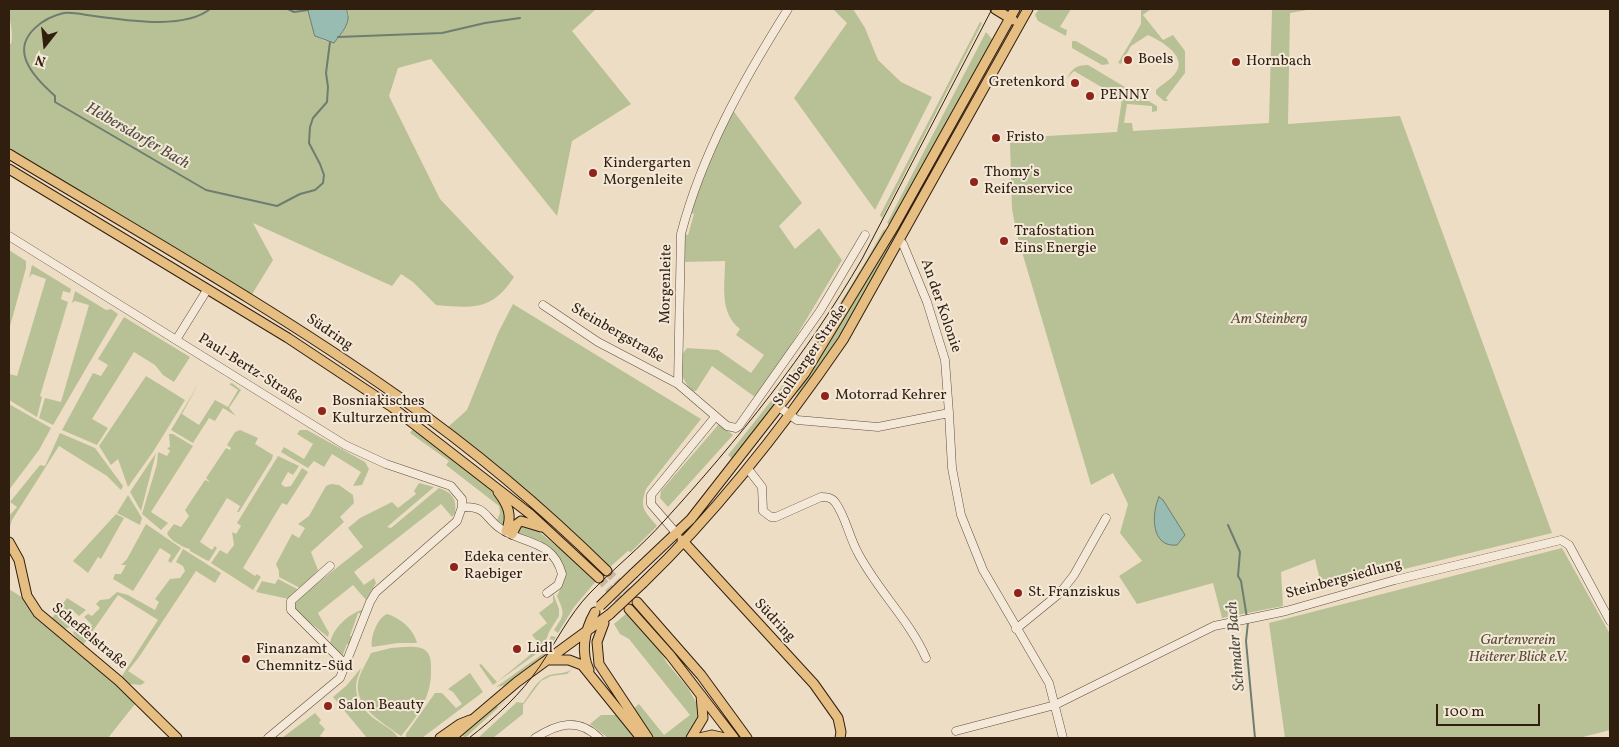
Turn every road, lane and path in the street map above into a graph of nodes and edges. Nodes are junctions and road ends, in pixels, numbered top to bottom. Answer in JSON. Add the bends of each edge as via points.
{"nodes":[{"id":1,"x":788,"y":9,"type":"edge"},
{"id":2,"x":995,"y":9,"type":"edge"},
{"id":3,"x":1015,"y":9,"type":"edge"},
{"id":4,"x":1028,"y":9,"type":"edge"},
{"id":5,"x":1010,"y":18,"type":"junction"},
{"id":6,"x":1020,"y":24,"type":"junction"},
{"id":7,"x":9,"y":154,"type":"edge"},
{"id":8,"x":9,"y":169,"type":"edge"},
{"id":9,"x":865,"y":235,"type":"dead end"},
{"id":10,"x":9,"y":236,"type":"edge"},
{"id":11,"x":899,"y":240,"type":"junction"},
{"id":12,"x":207,"y":290,"type":"junction"},
{"id":13,"x":543,"y":305,"type":"dead end"},
{"id":14,"x":176,"y":340,"type":"junction"},
{"id":15,"x":678,"y":384,"type":"junction"},
{"id":16,"x":780,"y":407,"type":"junction"},
{"id":17,"x":949,"y":414,"type":"junction"},
{"id":18,"x":788,"y":415,"type":"junction"},
{"id":19,"x":716,"y":417,"type":"junction"},
{"id":20,"x":748,"y":469,"type":"junction"},
{"id":21,"x":490,"y":482,"type":"junction"},
{"id":22,"x":462,"y":507,"type":"junction"},
{"id":23,"x":1106,"y":518,"type":"dead end"},
{"id":24,"x":509,"y":533,"type":"junction"},
{"id":25,"x":551,"y":533,"type":"junction"},
{"id":26,"x":676,"y":534,"type":"junction"},
{"id":27,"x":9,"y":542,"type":"edge"},
{"id":28,"x":685,"y":543,"type":"junction"},
{"id":29,"x":330,"y":566,"type":"dead end"},
{"id":30,"x":608,"y":571,"type":"tunnel mouth"},
{"id":31,"x":599,"y":578,"type":"tunnel mouth"},
{"id":32,"x":548,"y":593,"type":"dead end"},
{"id":33,"x":637,"y":602,"type":"tunnel mouth"},
{"id":34,"x":629,"y":609,"type":"tunnel mouth"},
{"id":35,"x":608,"y":616,"type":"junction"},
{"id":36,"x":1610,"y":620,"type":"edge"},
{"id":37,"x":1016,"y":629,"type":"junction"},
{"id":38,"x":582,"y":634,"type":"junction"},
{"id":39,"x":596,"y":650,"type":"junction"},
{"id":40,"x":926,"y":658,"type":"dead end"},
{"id":41,"x":548,"y":660,"type":"junction"},
{"id":42,"x":346,"y":665,"type":"junction"},
{"id":43,"x":593,"y":676,"type":"junction"},
{"id":44,"x":700,"y":692,"type":"junction"},
{"id":45,"x":1055,"y":706,"type":"junction"},
{"id":46,"x":470,"y":720,"type":"junction"},
{"id":47,"x":956,"y":731,"type":"dead end"},
{"id":48,"x":840,"y":735,"type":"edge"},
{"id":49,"x":177,"y":738,"type":"edge"},
{"id":50,"x":268,"y":738,"type":"edge"},
{"id":51,"x":440,"y":738,"type":"edge"},
{"id":52,"x":451,"y":738,"type":"edge"},
{"id":53,"x":535,"y":738,"type":"edge"},
{"id":54,"x":599,"y":738,"type":"edge"},
{"id":55,"x":641,"y":738,"type":"edge"},
{"id":56,"x":648,"y":738,"type":"edge"},
{"id":57,"x":691,"y":738,"type":"edge"},
{"id":58,"x":699,"y":738,"type":"edge"},
{"id":59,"x":725,"y":738,"type":"edge"},
{"id":60,"x":734,"y":738,"type":"edge"},
{"id":61,"x":748,"y":738,"type":"edge"},
{"id":62,"x":1063,"y":738,"type":"edge"}],
"edges":[{"from":1,"to":15,"type":"street","name":"Morgenleite","via":[[760,54],[720,131],[687,212],[682,234]]},
{"from":2,"to":5,"type":"main road"},
{"from":3,"to":5,"type":"main road","name":"Stollberger Straße"},
{"from":4,"to":6,"type":"main road","name":"Stollberger Straße"},
{"from":5,"to":6,"type":"main road"},
{"from":5,"to":16,"type":"main road","name":"Stollberger Straße","via":[[860,285]]},
{"from":6,"to":11,"type":"main road","name":"Stollberger Straße"},
{"from":7,"to":30,"type":"main road","name":"Südring","via":[[301,331],[400,397],[537,504]]},
{"from":8,"to":12,"type":"main road","name":"Südring"},
{"from":9,"to":19,"type":"street","name":"Stollberger Straße","via":[[820,310],[739,426],[732,428]]},
{"from":10,"to":14,"type":"street","name":"Paul-Bertz-Straße"},
{"from":11,"to":17,"type":"street","name":"An der Kolonie","via":[[927,302],[945,360]]},
{"from":11,"to":18,"type":"main road","name":"Stollberger Straße","via":[[843,340]]},
{"from":12,"to":14,"type":"street","name":"Paul-Bertz-Straße"},
{"from":12,"to":21,"type":"main road","name":"Südring","via":[[288,338],[392,407]]},
{"from":13,"to":15,"type":"street","name":"Steinbergstraße","via":[[598,342]]},
{"from":14,"to":22,"type":"street","name":"Paul-Bertz-Straße","via":[[345,445],[386,464],[451,486],[462,499]]},
{"from":15,"to":19,"type":"street"},
{"from":16,"to":18,"type":"street"},
{"from":16,"to":26,"type":"main road","name":"Stollberger Straße"},
{"from":17,"to":18,"type":"street","via":[[878,427],[798,420]]},
{"from":17,"to":37,"type":"street","name":"An der Kolonie","via":[[952,468],[961,515],[983,570]]},
{"from":18,"to":20,"type":"main road","name":"Stollberger Straße"},
{"from":19,"to":26,"type":"street","via":[[651,495],[651,504]]},
{"from":20,"to":28,"type":"main road","name":"Stollberger Straße"},
{"from":20,"to":40,"type":"street","via":[[762,487],[763,511],[771,517],[821,497],[835,502],[857,551],[916,637]]},
{"from":21,"to":24,"type":"main road","via":[[510,512]]},
{"from":21,"to":25,"type":"main road","name":"Südring"},
{"from":22,"to":24,"type":"street","via":[[479,508]]},
{"from":22,"to":42,"type":"street","via":[[451,527],[376,592]]},
{"from":23,"to":37,"type":"street","via":[[1074,575],[1060,593]]},
{"from":24,"to":25,"type":"main road","via":[[521,521]]},
{"from":24,"to":32,"type":"street","via":[[538,544],[557,562],[561,580]]},
{"from":25,"to":31,"type":"main road","name":"Südring"},
{"from":26,"to":28,"type":"main road","name":"Südring"},
{"from":26,"to":38,"type":"main road","name":"Stollberger Straße","bridge":true,"via":[[598,609]]},
{"from":27,"to":49,"type":"main road","name":"Scheffelstraße","via":[[19,560],[27,596],[38,613],[119,681]]},
{"from":28,"to":35,"type":"main road","name":"Stollberger Straße","bridge":true},
{"from":28,"to":48,"type":"main road","name":"Südring","via":[[814,684],[838,718]]},
{"from":29,"to":42,"type":"street","via":[[291,601],[290,606]]},
{"from":33,"to":61,"type":"main road","via":[[701,675]]},
{"from":34,"to":44,"type":"main road"},
{"from":35,"to":38,"type":"main road","name":"Stollberger Straße"},
{"from":35,"to":39,"type":"main road","via":[[598,634]]},
{"from":36,"to":45,"type":"street","name":"Steinbergsiedlung","via":[[1569,544],[1560,540],[1286,611],[1214,626]]},
{"from":37,"to":45,"type":"street","via":[[1039,662]]},
{"from":38,"to":39,"type":"main road","via":[[593,640]]},
{"from":38,"to":41,"type":"main road","name":"Stollberger Straße"},
{"from":38,"to":43,"type":"main road","via":[[586,661]]},
{"from":39,"to":56,"type":"main road","via":[[602,671]]},
{"from":41,"to":43,"type":"main road","via":[[577,662]]},
{"from":41,"to":46,"type":"main road","name":"Stollberger Straße"},
{"from":42,"to":50,"type":"street","via":[[333,685]]},
{"from":43,"to":55,"type":"main road"},
{"from":44,"to":57,"type":"main road","via":[[702,718]]},
{"from":44,"to":60,"type":"main road"},
{"from":45,"to":47,"type":"street","name":"Steinbergsiedlung"},
{"from":45,"to":62,"type":"street"},
{"from":46,"to":51,"type":"main road","name":"Stollberger Straße"},
{"from":46,"to":52,"type":"main road","name":"Stollberger Straße"},
{"from":53,"to":54,"type":"street","via":[[551,728],[568,724],[584,727]]},
{"from":58,"to":59,"type":"main road","via":[[712,735]]}]}
